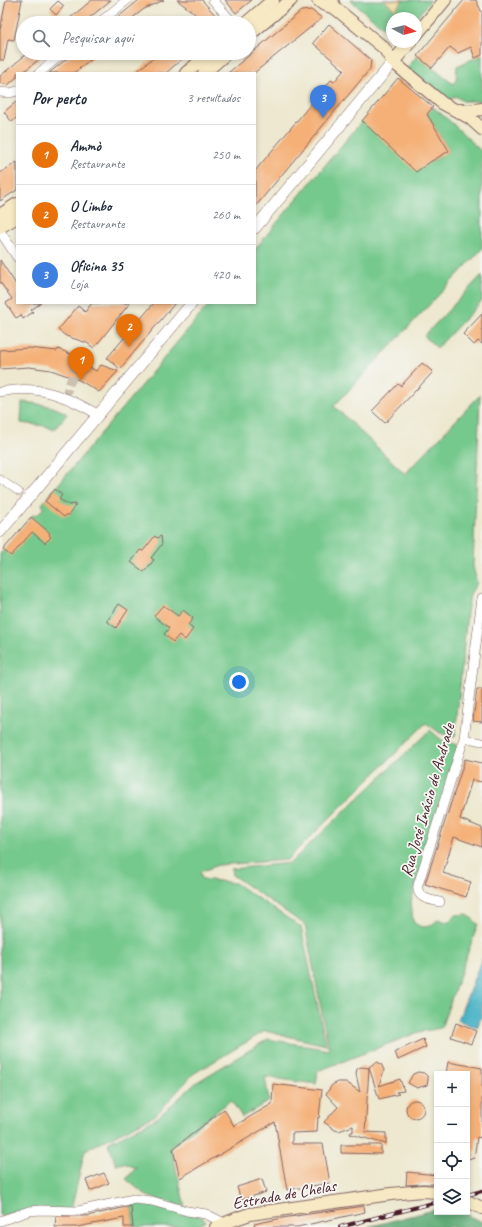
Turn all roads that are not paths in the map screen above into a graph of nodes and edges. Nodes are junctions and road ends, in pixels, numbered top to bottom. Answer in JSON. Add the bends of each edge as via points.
{"nodes":[{"id":1,"x":126,"y":0,"type":"edge"},
{"id":2,"x":213,"y":0,"type":"edge"},
{"id":3,"x":273,"y":0,"type":"edge"},
{"id":4,"x":291,"y":0,"type":"edge"},
{"id":5,"x":318,"y":0,"type":"edge"},
{"id":6,"x":445,"y":0,"type":"edge"},
{"id":7,"x":333,"y":4,"type":"edge"},
{"id":8,"x":107,"y":16,"type":"edge"},
{"id":9,"x":227,"y":16,"type":"edge"},
{"id":10,"x":254,"y":16,"type":"edge"},
{"id":11,"x":422,"y":28,"type":"edge"},
{"id":12,"x":256,"y":29,"type":"edge"},
{"id":13,"x":405,"y":48,"type":"edge"},
{"id":14,"x":55,"y":60,"type":"edge"},
{"id":15,"x":202,"y":60,"type":"edge"},
{"id":16,"x":219,"y":60,"type":"edge"},
{"id":17,"x":394,"y":62,"type":"junction"},
{"id":18,"x":40,"y":72,"type":"edge"},
{"id":19,"x":187,"y":72,"type":"edge"},
{"id":20,"x":205,"y":72,"type":"edge"},
{"id":21,"x":16,"y":91,"type":"edge"},
{"id":22,"x":0,"y":92,"type":"edge"},
{"id":23,"x":482,"y":109,"type":"edge"},
{"id":24,"x":455,"y":110,"type":"junction"},
{"id":25,"x":482,"y":129,"type":"edge"},
{"id":26,"x":16,"y":205,"type":"edge"},
{"id":27,"x":0,"y":215,"type":"edge"},
{"id":28,"x":16,"y":218,"type":"edge"},
{"id":29,"x":0,"y":227,"type":"edge"},
{"id":30,"x":256,"y":227,"type":"edge"},
{"id":31,"x":0,"y":230,"type":"edge"},
{"id":32,"x":16,"y":255,"type":"edge"},
{"id":33,"x":191,"y":304,"type":"edge"},
{"id":34,"x":0,"y":392,"type":"edge"},
{"id":35,"x":99,"y":415,"type":"junction"},
{"id":36,"x":0,"y":479,"type":"edge"},
{"id":37,"x":19,"y":492,"type":"dead end"},
{"id":38,"x":0,"y":532,"type":"edge"},
{"id":39,"x":482,"y":598,"type":"edge"},
{"id":40,"x":464,"y":738,"type":"junction"},
{"id":41,"x":482,"y":742,"type":"edge"},
{"id":42,"x":440,"y":902,"type":"dead end"},
{"id":43,"x":434,"y":1192,"type":"edge"},
{"id":44,"x":470,"y":1202,"type":"edge"},
{"id":45,"x":482,"y":1208,"type":"edge"},
{"id":46,"x":0,"y":1221,"type":"edge"},
{"id":47,"x":220,"y":1225,"type":"edge"}],
"edges":[{"from":1,"to":8,"type":"street"},
{"from":2,"to":9,"type":"street"},
{"from":3,"to":10,"type":"main road"},
{"from":4,"to":12,"type":"main road"},
{"from":5,"to":7,"type":"main road","via":[[323,4]]},
{"from":6,"to":11,"type":"main road"},
{"from":7,"to":17,"type":"main road","via":[[384,48]]},
{"from":13,"to":17,"type":"main road"},
{"from":14,"to":18,"type":"street"},
{"from":15,"to":19,"type":"main road"},
{"from":16,"to":20,"type":"main road"},
{"from":17,"to":24,"type":"main road","via":[[442,103]]},
{"from":17,"to":30,"type":"street"},
{"from":21,"to":22,"type":"street"},
{"from":23,"to":24,"type":"main road"},
{"from":24,"to":25,"type":"main road","via":[[470,118]]},
{"from":26,"to":27,"type":"main road"},
{"from":28,"to":29,"type":"main road"},
{"from":31,"to":32,"type":"street"},
{"from":33,"to":35,"type":"street"},
{"from":34,"to":35,"type":"street","via":[[28,389],[47,391],[65,397]]},
{"from":35,"to":38,"type":"street"},
{"from":36,"to":37,"type":"street"},
{"from":39,"to":40,"type":"street","name":"Rua José Inácio de Andrade"},
{"from":40,"to":41,"type":"street"},
{"from":40,"to":42,"type":"street","name":"Rua José Inácio de Andrade","via":[[418,884],[420,895]]},
{"from":43,"to":47,"type":"main road","name":"Estrada de Chelas","via":[[391,1194],[257,1213]]},
{"from":44,"to":45,"type":"main road"},
{"from":46,"to":47,"type":"street","name":"Estrada de Chelas","via":[[29,1211],[78,1211],[134,1200],[152,1201],[206,1214]]}]}
